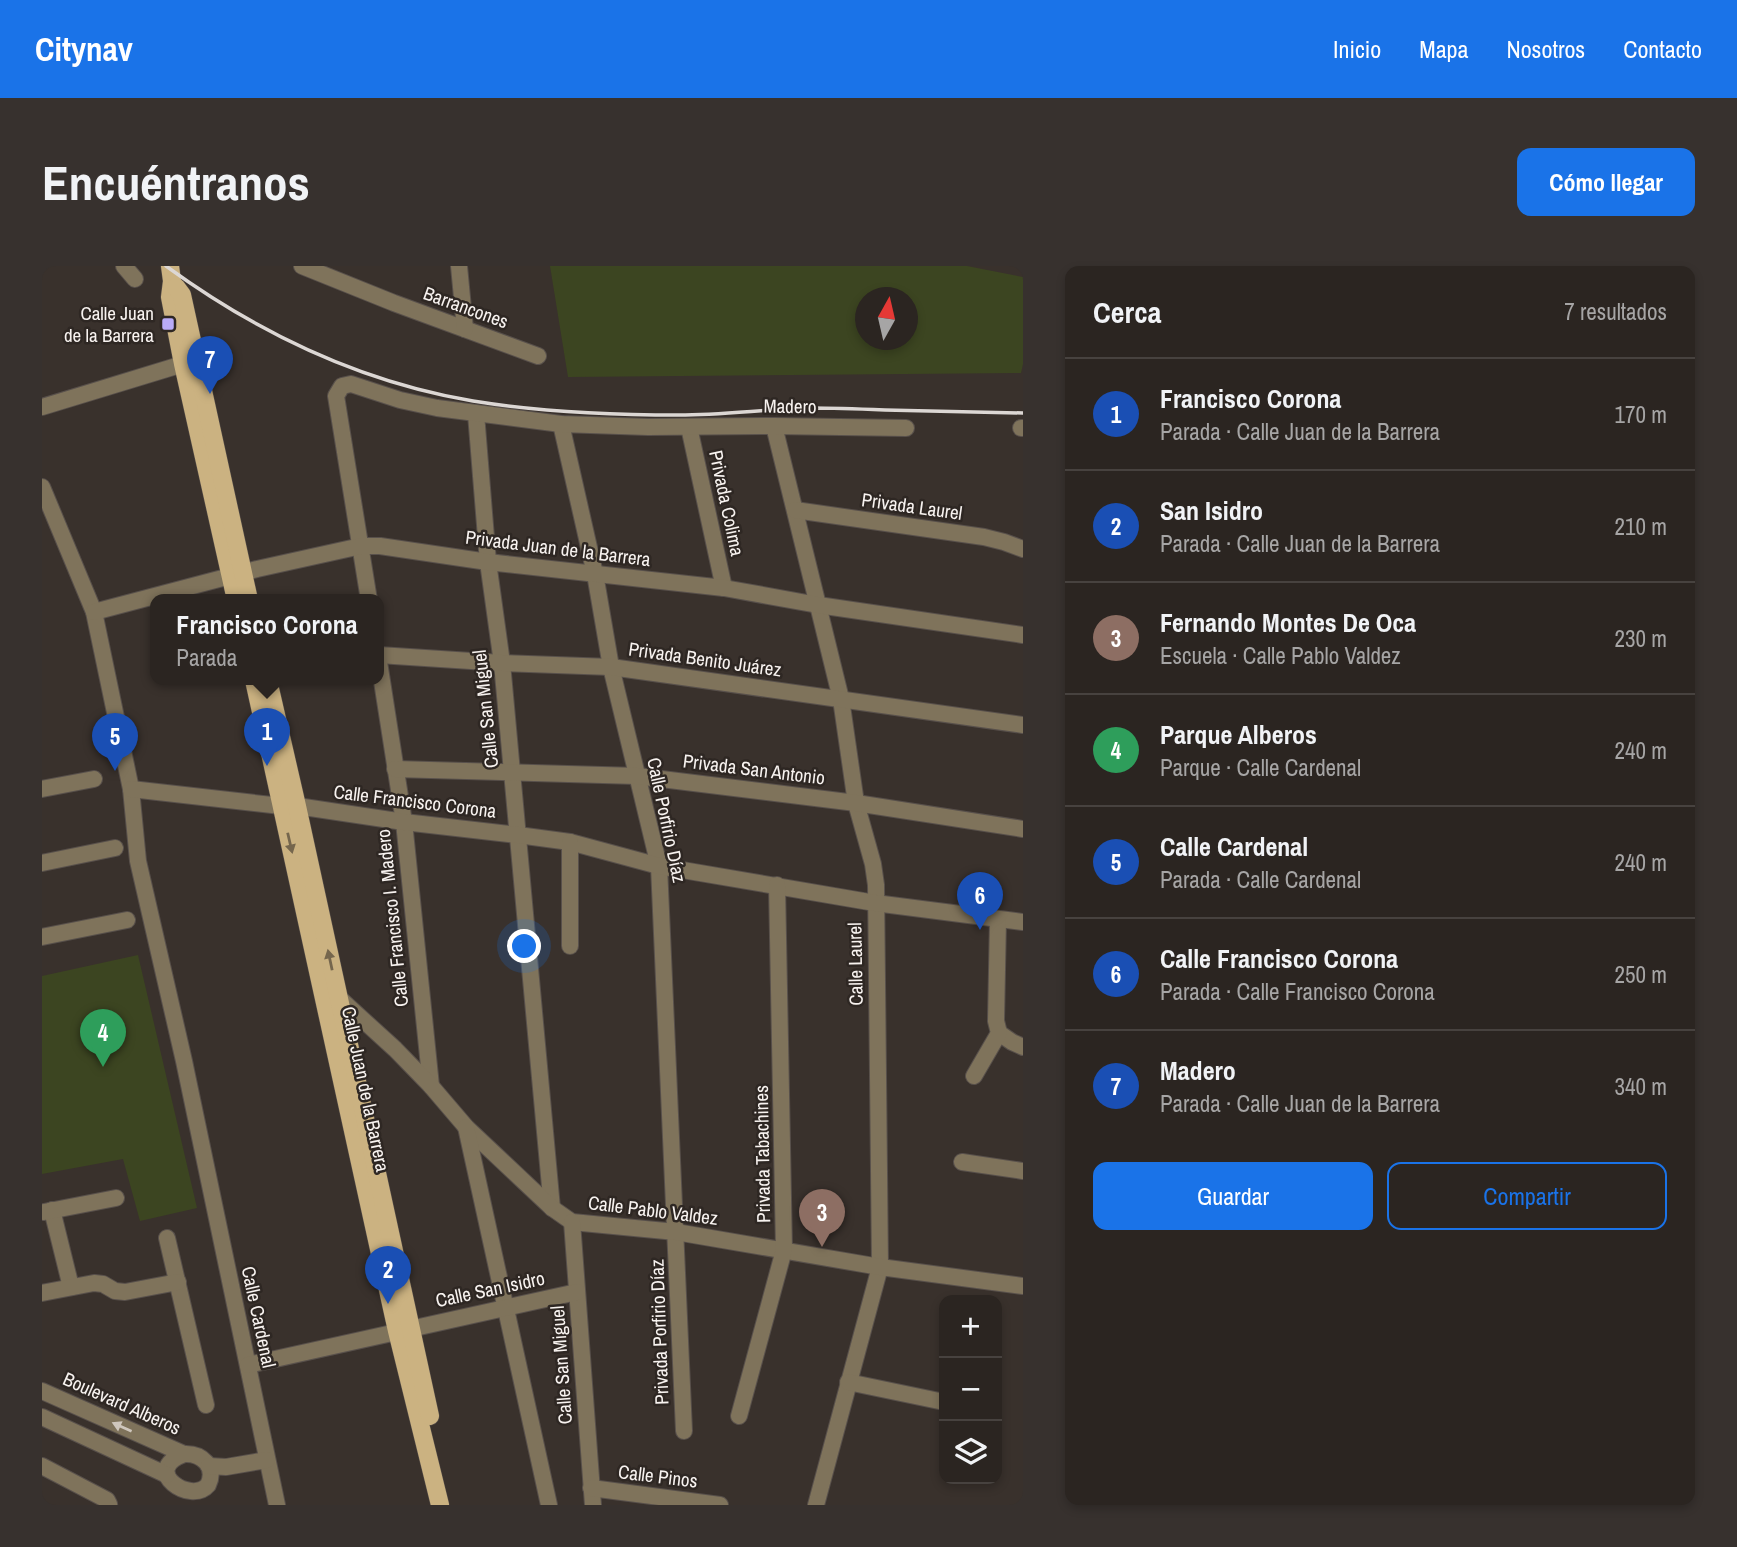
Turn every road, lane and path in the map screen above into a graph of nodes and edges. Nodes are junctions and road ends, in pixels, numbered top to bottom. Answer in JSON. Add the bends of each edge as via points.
{"nodes":[{"id":1,"x":124,"y":266,"type":"edge"},
{"id":2,"x":302,"y":266,"type":"edge"},
{"id":3,"x":345,"y":266,"type":"edge"},
{"id":4,"x":459,"y":266,"type":"edge"},
{"id":5,"x":467,"y":266,"type":"edge"},
{"id":6,"x":171,"y":273,"type":"edge"},
{"id":7,"x":135,"y":279,"type":"dead end"},
{"id":8,"x":348,"y":285,"type":"junction"},
{"id":9,"x":465,"y":329,"type":"junction"},
{"id":10,"x":538,"y":356,"type":"dead end"},
{"id":11,"x":183,"y":364,"type":"junction"},
{"id":12,"x":42,"y":407,"type":"edge"},
{"id":13,"x":475,"y":414,"type":"junction"},
{"id":14,"x":561,"y":424,"type":"junction"},
{"id":15,"x":774,"y":426,"type":"junction"},
{"id":16,"x":689,"y":427,"type":"junction"},
{"id":17,"x":906,"y":429,"type":"dead end"},
{"id":18,"x":42,"y":487,"type":"edge"},
{"id":19,"x":795,"y":510,"type":"junction"},
{"id":20,"x":361,"y":546,"type":"junction"},
{"id":21,"x":1023,"y":549,"type":"edge"},
{"id":22,"x":488,"y":562,"type":"junction"},
{"id":23,"x":595,"y":573,"type":"junction"},
{"id":24,"x":237,"y":574,"type":"junction"},
{"id":25,"x":724,"y":587,"type":"junction"},
{"id":26,"x":162,"y":594,"type":"edge"},
{"id":27,"x":236,"y":594,"type":"edge"},
{"id":28,"x":246,"y":594,"type":"edge"},
{"id":29,"x":368,"y":594,"type":"edge"},
{"id":30,"x":150,"y":597,"type":"edge"},
{"id":31,"x":818,"y":605,"type":"junction"},
{"id":32,"x":94,"y":612,"type":"junction"},
{"id":33,"x":1023,"y":635,"type":"edge"},
{"id":34,"x":384,"y":656,"type":"edge"},
{"id":35,"x":502,"y":663,"type":"junction"},
{"id":36,"x":611,"y":667,"type":"junction"},
{"id":37,"x":255,"y":685,"type":"edge"},
{"id":38,"x":269,"y":685,"type":"edge"},
{"id":39,"x":382,"y":685,"type":"edge"},
{"id":40,"x":841,"y":699,"type":"junction"},
{"id":41,"x":1023,"y":725,"type":"edge"},
{"id":42,"x":395,"y":769,"type":"junction"},
{"id":43,"x":513,"y":772,"type":"junction"},
{"id":44,"x":637,"y":776,"type":"junction"},
{"id":45,"x":94,"y":779,"type":"dead end"},
{"id":46,"x":42,"y":789,"type":"edge"},
{"id":47,"x":131,"y":789,"type":"junction"},
{"id":48,"x":856,"y":803,"type":"junction"},
{"id":49,"x":289,"y":806,"type":"junction"},
{"id":50,"x":404,"y":822,"type":"junction"},
{"id":51,"x":1023,"y":829,"type":"edge"},
{"id":52,"x":518,"y":835,"type":"junction"},
{"id":53,"x":570,"y":842,"type":"junction"},
{"id":54,"x":115,"y":848,"type":"dead end"},
{"id":55,"x":42,"y":863,"type":"edge"},
{"id":56,"x":659,"y":866,"type":"junction"},
{"id":57,"x":777,"y":885,"type":"junction"},
{"id":58,"x":875,"y":903,"type":"junction"},
{"id":59,"x":1023,"y":914,"type":"edge"},
{"id":60,"x":998,"y":919,"type":"junction"},
{"id":61,"x":127,"y":920,"type":"dead end"},
{"id":62,"x":1023,"y":922,"type":"edge"},
{"id":63,"x":42,"y":937,"type":"edge"},
{"id":64,"x":570,"y":946,"type":"dead end"},
{"id":65,"x":332,"y":998,"type":"junction"},
{"id":66,"x":999,"y":1033,"type":"junction"},
{"id":67,"x":1023,"y":1047,"type":"edge"},
{"id":68,"x":974,"y":1076,"type":"dead end"},
{"id":69,"x":431,"y":1086,"type":"junction"},
{"id":70,"x":466,"y":1127,"type":"junction"},
{"id":71,"x":962,"y":1162,"type":"dead end"},
{"id":72,"x":1023,"y":1171,"type":"edge"},
{"id":73,"x":116,"y":1198,"type":"dead end"},
{"id":74,"x":552,"y":1208,"type":"junction"},
{"id":75,"x":47,"y":1211,"type":"edge"},
{"id":76,"x":572,"y":1222,"type":"junction"},
{"id":77,"x":676,"y":1232,"type":"junction"},
{"id":78,"x":167,"y":1238,"type":"dead end"},
{"id":79,"x":784,"y":1250,"type":"junction"},
{"id":80,"x":880,"y":1267,"type":"junction"},
{"id":81,"x":178,"y":1282,"type":"junction"},
{"id":82,"x":1023,"y":1286,"type":"edge"},
{"id":83,"x":71,"y":1287,"type":"junction"},
{"id":84,"x":577,"y":1292,"type":"junction"},
{"id":85,"x":42,"y":1293,"type":"edge"},
{"id":86,"x":506,"y":1307,"type":"junction"},
{"id":87,"x":403,"y":1330,"type":"junction"},
{"id":88,"x":248,"y":1365,"type":"junction"},
{"id":89,"x":848,"y":1382,"type":"junction"},
{"id":90,"x":42,"y":1391,"type":"edge"},
{"id":91,"x":939,"y":1401,"type":"edge"},
{"id":92,"x":206,"y":1405,"type":"dead end"},
{"id":93,"x":739,"y":1416,"type":"dead end"},
{"id":94,"x":44,"y":1421,"type":"edge"},
{"id":95,"x":684,"y":1431,"type":"dead end"},
{"id":96,"x":184,"y":1454,"type":"junction"},
{"id":97,"x":267,"y":1460,"type":"junction"},
{"id":98,"x":42,"y":1466,"type":"edge"},
{"id":99,"x":209,"y":1466,"type":"junction"},
{"id":100,"x":167,"y":1475,"type":"junction"},
{"id":101,"x":591,"y":1488,"type":"junction"},
{"id":102,"x":174,"y":1498,"type":"edge"},
{"id":103,"x":108,"y":1505,"type":"edge"},
{"id":104,"x":277,"y":1505,"type":"edge"},
{"id":105,"x":440,"y":1505,"type":"edge"},
{"id":106,"x":451,"y":1505,"type":"edge"},
{"id":107,"x":549,"y":1505,"type":"edge"},
{"id":108,"x":593,"y":1505,"type":"edge"},
{"id":109,"x":720,"y":1505,"type":"edge"},
{"id":110,"x":816,"y":1505,"type":"edge"}],
"edges":[{"from":1,"to":7,"type":"street"},
{"from":2,"to":8,"type":"street","name":"Barrancones"},
{"from":3,"to":8,"type":"street"},
{"from":4,"to":5,"type":"street"},
{"from":4,"to":9,"type":"street"},
{"from":6,"to":11,"type":"main road","via":[[170,297]]},
{"from":6,"to":24,"type":"main road","via":[[182,295]]},
{"from":8,"to":9,"type":"street","name":"Barrancones"},
{"from":9,"to":10,"type":"street","name":"Barrancones"},
{"from":11,"to":12,"type":"street"},
{"from":11,"to":24,"type":"main road"},
{"from":13,"to":14,"type":"street","name":"Madero"},
{"from":13,"to":20,"type":"street","name":"Madero","via":[[400,400],[351,383],[342,386],[336,397]]},
{"from":13,"to":22,"type":"street","name":"Calle San Miguel"},
{"from":14,"to":16,"type":"street","name":"Madero"},
{"from":14,"to":23,"type":"street","name":"Calle Porfirio Díaz"},
{"from":15,"to":16,"type":"street","name":"Madero"},
{"from":15,"to":17,"type":"street","name":"Madero"},
{"from":15,"to":19,"type":"street","name":"Calle Laurel"},
{"from":16,"to":25,"type":"street","name":"Privada Colima"},
{"from":18,"to":32,"type":"street","name":"Calle Cardenal"},
{"from":19,"to":21,"type":"street","name":"Privada Laurel","via":[[984,537]]},
{"from":19,"to":31,"type":"street","name":"Calle Laurel"},
{"from":20,"to":22,"type":"street","name":"Privada Juan de la Barrera"},
{"from":20,"to":24,"type":"street","name":"Privada Juan de la Barrera"},
{"from":20,"to":29,"type":"street"},
{"from":22,"to":23,"type":"street","name":"Privada Juan de la Barrera"},
{"from":22,"to":35,"type":"street","name":"Calle San Miguel"},
{"from":23,"to":25,"type":"street","name":"Privada Juan de la Barrera"},
{"from":23,"to":36,"type":"street","name":"Calle Porfirio Díaz"},
{"from":24,"to":26,"type":"street","name":"Privada Juan de la Barrera"},
{"from":24,"to":27,"type":"main road"},
{"from":24,"to":28,"type":"main road"},
{"from":25,"to":31,"type":"street","name":"Privada Juan de la Barrera"},
{"from":30,"to":32,"type":"street","name":"Privada Juan de la Barrera"},
{"from":31,"to":33,"type":"street","name":"Privada Juan de la Barrera"},
{"from":31,"to":40,"type":"street","name":"Calle Laurel"},
{"from":32,"to":47,"type":"street","name":"Calle Cardenal"},
{"from":34,"to":35,"type":"street","name":"Privada Benito Juárez"},
{"from":35,"to":36,"type":"street","name":"Privada Benito Juárez"},
{"from":35,"to":43,"type":"street","name":"Calle San Miguel"},
{"from":36,"to":40,"type":"street","name":"Privada Benito Juárez"},
{"from":36,"to":44,"type":"street","name":"Calle Porfirio Díaz"},
{"from":37,"to":49,"type":"main road","name":"Calle Juan de la Barrera"},
{"from":38,"to":49,"type":"main road","name":"Calle Juan de la Barrera"},
{"from":39,"to":42,"type":"street","name":"Calle Francisco I. Madero"},
{"from":40,"to":41,"type":"street","name":"Privada Benito Juárez"},
{"from":40,"to":48,"type":"street","name":"Calle Laurel"},
{"from":42,"to":43,"type":"street","name":"Privada San Antonio"},
{"from":42,"to":50,"type":"street","name":"Calle Francisco I. Madero"},
{"from":43,"to":44,"type":"street","name":"Privada San Antonio"},
{"from":43,"to":52,"type":"street","name":"Calle San Miguel"},
{"from":44,"to":48,"type":"street","name":"Privada San Antonio"},
{"from":44,"to":56,"type":"street","name":"Calle Porfirio Díaz"},
{"from":45,"to":46,"type":"street"},
{"from":47,"to":49,"type":"street","name":"Calle Francisco Corona"},
{"from":47,"to":88,"type":"street","name":"Calle Cardenal","via":[[138,861]]},
{"from":48,"to":51,"type":"street","name":"Privada San Antonio"},
{"from":48,"to":58,"type":"street","name":"Calle Laurel","via":[[873,864]]},
{"from":49,"to":50,"type":"street","name":"Calle Francisco Corona"},
{"from":49,"to":65,"type":"main road","name":"Calle Juan de la Barrera"},
{"from":50,"to":52,"type":"street","name":"Calle Francisco Corona"},
{"from":50,"to":69,"type":"street","name":"Calle Francisco I. Madero"},
{"from":52,"to":53,"type":"street","name":"Calle Francisco Corona"},
{"from":52,"to":74,"type":"street","name":"Calle San Miguel"},
{"from":53,"to":56,"type":"street","name":"Calle Francisco Corona"},
{"from":53,"to":64,"type":"street"},
{"from":54,"to":55,"type":"street"},
{"from":56,"to":57,"type":"street","name":"Calle Francisco Corona"},
{"from":56,"to":77,"type":"street","name":"Calle Porfirio Díaz"},
{"from":57,"to":58,"type":"street","name":"Calle Francisco Corona"},
{"from":57,"to":79,"type":"street","name":"Privada Tabachines"},
{"from":58,"to":60,"type":"street","name":"Calle Francisco Corona"},
{"from":58,"to":80,"type":"street","name":"Calle Laurel"},
{"from":59,"to":62,"type":"street"},
{"from":60,"to":62,"type":"street","name":"Calle Francisco Corona"},
{"from":60,"to":66,"type":"street"},
{"from":61,"to":63,"type":"street"},
{"from":65,"to":69,"type":"street","name":"Calle Pablo Valdez"},
{"from":65,"to":87,"type":"main road","name":"Calle Juan de la Barrera"},
{"from":66,"to":67,"type":"street"},
{"from":66,"to":68,"type":"street"},
{"from":69,"to":70,"type":"street","name":"Calle Pablo Valdez"},
{"from":70,"to":74,"type":"street","name":"Calle Pablo Valdez"},
{"from":70,"to":86,"type":"street"},
{"from":71,"to":72,"type":"street"},
{"from":73,"to":75,"type":"street"},
{"from":74,"to":76,"type":"street","name":"Calle Pablo Valdez"},
{"from":75,"to":83,"type":"street"},
{"from":76,"to":77,"type":"street","name":"Calle Pablo Valdez"},
{"from":76,"to":84,"type":"street","name":"Calle San Miguel"},
{"from":77,"to":79,"type":"street","name":"Calle Pablo Valdez"},
{"from":77,"to":95,"type":"street","name":"Privada Porfirio Díaz"},
{"from":78,"to":81,"type":"street"},
{"from":79,"to":80,"type":"street","name":"Calle Pablo Valdez"},
{"from":79,"to":93,"type":"street","name":"Privada Tabachines"},
{"from":80,"to":82,"type":"street","name":"Calle Pablo Valdez"},
{"from":80,"to":89,"type":"street","name":"Calle Laurel"},
{"from":81,"to":83,"type":"street","via":[[125,1292],[94,1283]]},
{"from":81,"to":92,"type":"street"},
{"from":83,"to":85,"type":"street"},
{"from":84,"to":86,"type":"street","name":"Calle San Isidro"},
{"from":84,"to":101,"type":"street","name":"Calle San Miguel"},
{"from":86,"to":87,"type":"street","name":"Calle San Isidro"},
{"from":86,"to":107,"type":"street"},
{"from":87,"to":88,"type":"street","name":"Calle San Isidro"},
{"from":87,"to":105,"type":"main road","name":"Calle Juan de la Barrera"},
{"from":87,"to":106,"type":"main road","name":"Calle Juan de la Barrera"},
{"from":88,"to":97,"type":"street","name":"Calle Cardenal"},
{"from":89,"to":91,"type":"street"},
{"from":89,"to":110,"type":"street","name":"Calle Laurel"},
{"from":96,"to":90,"type":"street","name":"Boulevard Alberos","one_way":true},
{"from":94,"to":100,"type":"street"},
{"from":96,"to":99,"type":"street","via":[[199,1455]]},
{"from":96,"to":100,"type":"street","via":[[172,1461]]},
{"from":97,"to":99,"type":"street"},
{"from":97,"to":104,"type":"street","name":"Calle Cardenal"},
{"from":98,"to":103,"type":"street","via":[[107,1500]]},
{"from":99,"to":102,"type":"street","via":[[210,1483],[205,1490]]},
{"from":100,"to":102,"type":"street"},
{"from":101,"to":108,"type":"street","name":"Calle San Miguel"},
{"from":101,"to":109,"type":"street","name":"Calle Pinos"}]}
